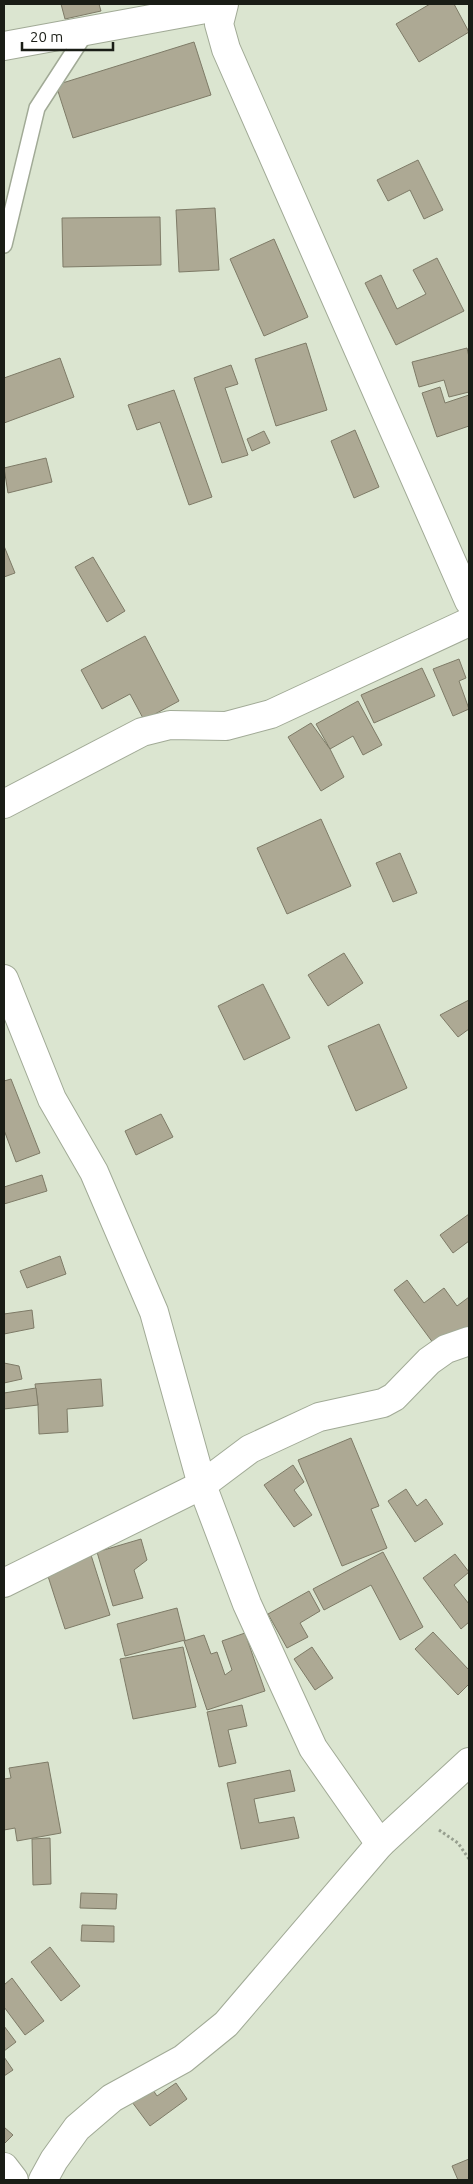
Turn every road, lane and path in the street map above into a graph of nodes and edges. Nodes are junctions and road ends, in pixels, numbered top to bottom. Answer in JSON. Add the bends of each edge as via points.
{"nodes":[{"id":1,"x":223,"y":5,"type":"edge"},
{"id":2,"x":87,"y":31,"type":"junction"},
{"id":3,"x":4,"y":46,"type":"edge"},
{"id":4,"x":4,"y":245,"type":"edge"},
{"id":5,"x":469,"y":601,"type":"edge"},
{"id":6,"x":469,"y":622,"type":"edge"},
{"id":7,"x":4,"y":804,"type":"edge"},
{"id":8,"x":4,"y":979,"type":"edge"},
{"id":9,"x":469,"y":1341,"type":"edge"},
{"id":10,"x":202,"y":1485,"type":"junction"},
{"id":11,"x":4,"y":1583,"type":"edge"},
{"id":12,"x":469,"y":1762,"type":"edge"},
{"id":13,"x":414,"y":1813,"type":"junction"},
{"id":14,"x":380,"y":1844,"type":"junction"},
{"id":15,"x":469,"y":1859,"type":"edge"},
{"id":16,"x":4,"y":2167,"type":"edge"},
{"id":17,"x":14,"y":2180,"type":"edge"},
{"id":18,"x":43,"y":2180,"type":"edge"}],
"edges":[{"from":1,"to":2,"type":"street"},
{"from":1,"to":5,"type":"street","via":[[220,24],[226,49]]},
{"from":2,"to":3,"type":"street"},
{"from":2,"to":4,"type":"lane","via":[[37,108]]},
{"from":6,"to":7,"type":"street","via":[[271,714],[226,726],[170,725],[142,732]]},
{"from":8,"to":10,"type":"street","via":[[52,1099],[94,1172],[154,1312]]},
{"from":9,"to":10,"type":"street","via":[[446,1349],[429,1361],[394,1397],[319,1417],[250,1448]]},
{"from":10,"to":11,"type":"street"},
{"from":10,"to":14,"type":"street","via":[[247,1604],[313,1748]]},
{"from":12,"to":13,"type":"street"},
{"from":13,"to":14,"type":"street"},
{"from":13,"to":15,"type":"path","via":[[458,1843]]},
{"from":14,"to":18,"type":"street","via":[[226,2024],[183,2059],[112,2098],[77,2128]]},
{"from":16,"to":17,"type":"street"}]}
